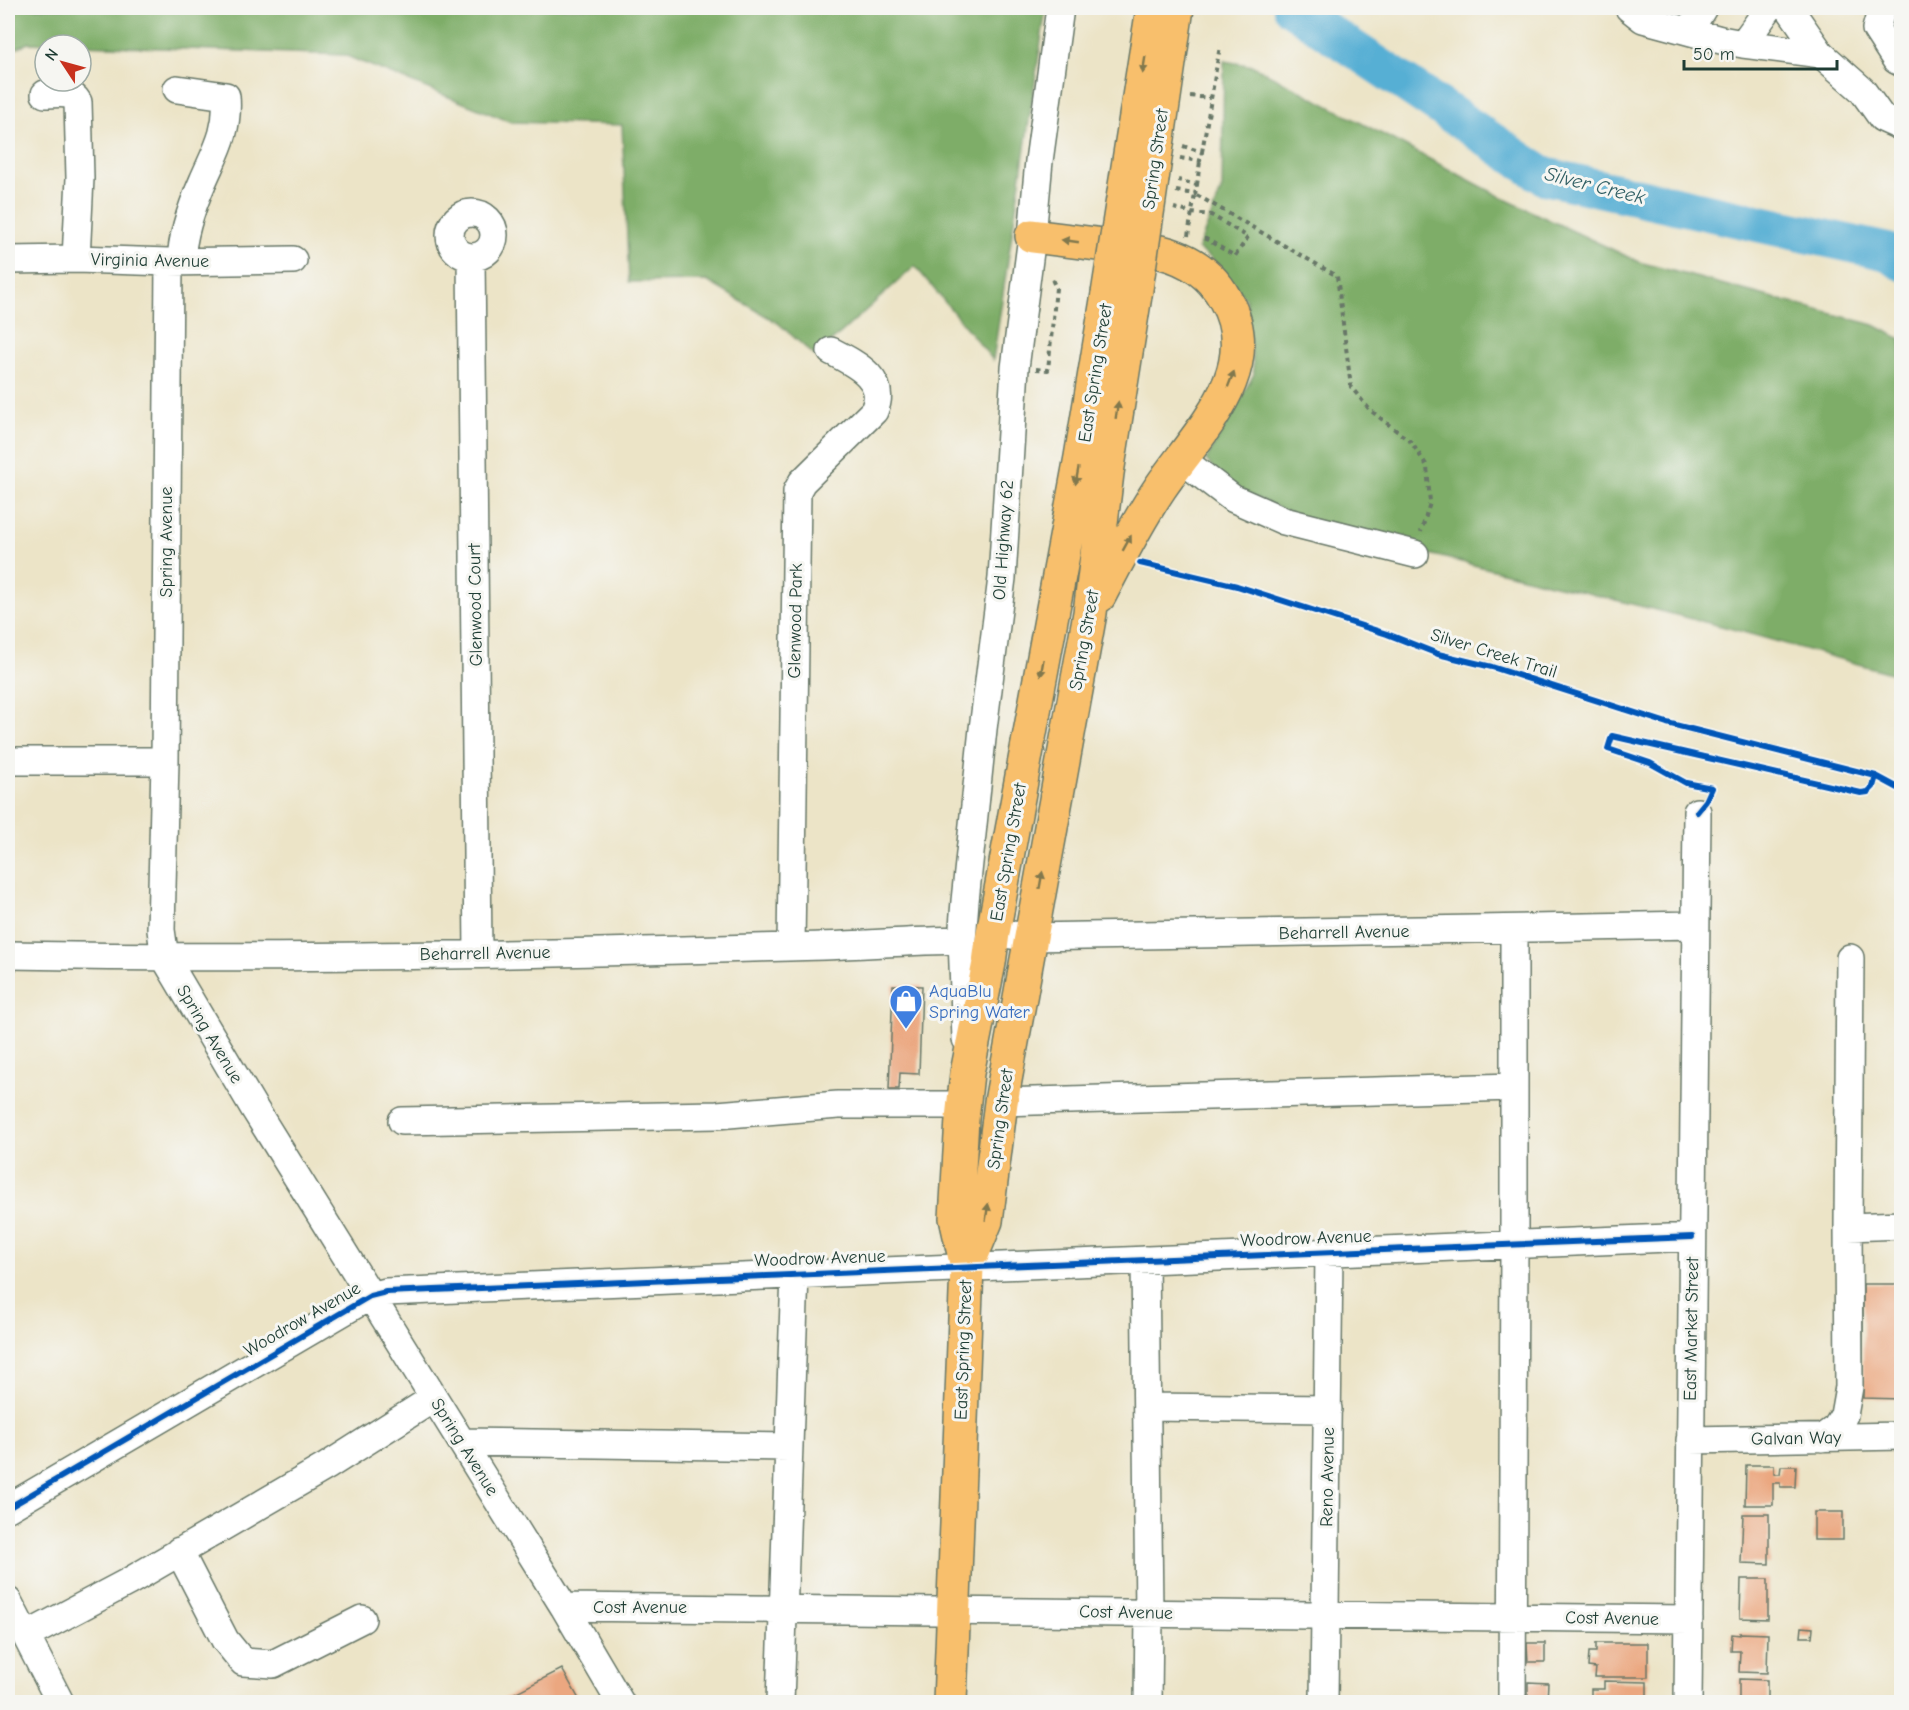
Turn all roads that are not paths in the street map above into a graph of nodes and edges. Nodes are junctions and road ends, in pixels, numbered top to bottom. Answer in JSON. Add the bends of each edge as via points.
{"nodes":[{"id":1,"x":1060,"y":8,"type":"edge"},
{"id":2,"x":1153,"y":8,"type":"edge"},
{"id":3,"x":1177,"y":8,"type":"edge"},
{"id":4,"x":1629,"y":8,"type":"edge"},
{"id":5,"x":1703,"y":8,"type":"edge"},
{"id":6,"x":1768,"y":8,"type":"edge"},
{"id":7,"x":1789,"y":8,"type":"edge"},
{"id":8,"x":1882,"y":8,"type":"edge"},
{"id":9,"x":1689,"y":31,"type":"junction"},
{"id":10,"x":1743,"y":44,"type":"junction"},
{"id":11,"x":1821,"y":54,"type":"junction"},
{"id":12,"x":1902,"y":63,"type":"edge"},
{"id":13,"x":177,"y":89,"type":"dead end"},
{"id":14,"x":45,"y":94,"type":"dead end"},
{"id":15,"x":1902,"y":127,"type":"edge"},
{"id":16,"x":1032,"y":236,"type":"junction"},
{"id":17,"x":471,"y":257,"type":"dead end"},
{"id":18,"x":75,"y":258,"type":"junction"},
{"id":19,"x":8,"y":260,"type":"edge"},
{"id":20,"x":293,"y":260,"type":"dead end"},
{"id":21,"x":175,"y":262,"type":"junction"},
{"id":22,"x":1122,"y":291,"type":"junction"},
{"id":23,"x":831,"y":351,"type":"dead end"},
{"id":24,"x":1181,"y":459,"type":"junction"},
{"id":25,"x":1415,"y":554,"type":"road end"},
{"id":26,"x":1090,"y":613,"type":"junction"},
{"id":27,"x":8,"y":761,"type":"edge"},
{"id":28,"x":165,"y":761,"type":"junction"},
{"id":29,"x":1696,"y":812,"type":"dead end"},
{"id":30,"x":1695,"y":925,"type":"junction"},
{"id":31,"x":1514,"y":929,"type":"junction"},
{"id":32,"x":977,"y":937,"type":"junction"},
{"id":33,"x":1031,"y":937,"type":"junction"},
{"id":34,"x":791,"y":947,"type":"junction"},
{"id":35,"x":478,"y":953,"type":"junction"},
{"id":36,"x":8,"y":956,"type":"edge"},
{"id":37,"x":165,"y":958,"type":"junction"},
{"id":38,"x":1850,"y":958,"type":"dead end"},
{"id":39,"x":1514,"y":1087,"type":"junction"},
{"id":40,"x":1001,"y":1102,"type":"junction"},
{"id":41,"x":963,"y":1105,"type":"junction"},
{"id":42,"x":402,"y":1121,"type":"dead end"},
{"id":43,"x":1902,"y":1225,"type":"edge"},
{"id":44,"x":1848,"y":1227,"type":"junction"},
{"id":45,"x":1692,"y":1237,"type":"junction"},
{"id":46,"x":1514,"y":1245,"type":"junction"},
{"id":47,"x":1329,"y":1252,"type":"junction"},
{"id":48,"x":1145,"y":1260,"type":"junction"},
{"id":49,"x":967,"y":1267,"type":"junction"},
{"id":50,"x":795,"y":1274,"type":"junction"},
{"id":51,"x":370,"y":1296,"type":"junction"},
{"id":52,"x":434,"y":1398,"type":"junction"},
{"id":53,"x":1147,"y":1407,"type":"junction"},
{"id":54,"x":1328,"y":1409,"type":"junction"},
{"id":55,"x":1902,"y":1436,"type":"edge"},
{"id":56,"x":1822,"y":1438,"type":"junction"},
{"id":57,"x":1690,"y":1440,"type":"junction"},
{"id":58,"x":462,"y":1442,"type":"junction"},
{"id":59,"x":789,"y":1447,"type":"junction"},
{"id":60,"x":8,"y":1508,"type":"edge"},
{"id":61,"x":180,"y":1551,"type":"junction"},
{"id":62,"x":8,"y":1601,"type":"edge"},
{"id":63,"x":564,"y":1607,"type":"junction"},
{"id":64,"x":783,"y":1609,"type":"junction"},
{"id":65,"x":953,"y":1610,"type":"junction"},
{"id":66,"x":1149,"y":1612,"type":"junction"},
{"id":67,"x":1324,"y":1615,"type":"junction"},
{"id":68,"x":1513,"y":1616,"type":"junction"},
{"id":69,"x":362,"y":1619,"type":"dead end"},
{"id":70,"x":1689,"y":1619,"type":"junction"},
{"id":71,"x":26,"y":1636,"type":"junction"},
{"id":72,"x":60,"y":1702,"type":"edge"},
{"id":73,"x":620,"y":1702,"type":"edge"},
{"id":74,"x":780,"y":1702,"type":"edge"},
{"id":75,"x":950,"y":1702,"type":"edge"},
{"id":76,"x":1148,"y":1702,"type":"edge"},
{"id":77,"x":1324,"y":1702,"type":"edge"},
{"id":78,"x":1512,"y":1702,"type":"edge"},
{"id":79,"x":1688,"y":1702,"type":"edge"}],
"edges":[{"from":1,"to":16,"type":"street","name":"Old Highway 62"},
{"from":2,"to":22,"type":"main road","name":"East Spring Street","one_way":true,"bridge":true},
{"from":3,"to":22,"type":"main road","name":"Spring Street","bridge":true},
{"from":4,"to":9,"type":"street","via":[[1642,19]]},
{"from":5,"to":9,"type":"street"},
{"from":6,"to":10,"type":"street"},
{"from":7,"to":11,"type":"street"},
{"from":8,"to":12,"type":"street","via":[[1876,29]]},
{"from":9,"to":10,"type":"street"},
{"from":10,"to":11,"type":"street"},
{"from":11,"to":15,"type":"street","via":[[1862,90],[1882,118]]},
{"from":13,"to":21,"type":"street","name":"Spring Avenue","via":[[226,96],[228,114],[221,144],[202,182]]},
{"from":14,"to":18,"type":"street","via":[[67,93],[78,102],[80,178]]},
{"from":24,"to":16,"type":"main road","one_way":true,"via":[[1221,401],[1236,366],[1236,326],[1222,292],[1192,263],[1177,256]]},
{"from":16,"to":32,"type":"street","name":"Old Highway 62","via":[[1015,368],[1002,578],[983,729]]},
{"from":17,"to":35,"type":"street","name":"Glenwood Court"},
{"from":18,"to":19,"type":"street","name":"Virginia Avenue"},
{"from":18,"to":21,"type":"street","name":"Virginia Avenue"},
{"from":20,"to":21,"type":"street","name":"Virginia Avenue"},
{"from":21,"to":28,"type":"street","name":"Spring Avenue"},
{"from":26,"to":22,"type":"main road","name":"Spring Street","one_way":true,"via":[[1107,473]]},
{"from":22,"to":32,"type":"main road","name":"East Spring Street","one_way":true,"via":[[1081,457]]},
{"from":23,"to":34,"type":"street","name":"Glenwood Park","via":[[865,372],[876,385],[879,400],[874,411],[797,491]]},
{"from":24,"to":25,"type":"street","via":[[1232,498],[1284,521]]},
{"from":26,"to":24,"type":"main road","one_way":true,"via":[[1128,542]]},
{"from":33,"to":26,"type":"main road","name":"Spring Street","one_way":true},
{"from":27,"to":28,"type":"street"},
{"from":28,"to":37,"type":"street","name":"Spring Avenue","via":[[161,930]]},
{"from":29,"to":30,"type":"street","name":"East Market Street"},
{"from":30,"to":31,"type":"street","name":"Beharrell Avenue"},
{"from":30,"to":45,"type":"street","name":"East Market Street"},
{"from":31,"to":33,"type":"street","name":"Beharrell Avenue"},
{"from":31,"to":39,"type":"street"},
{"from":32,"to":33,"type":"street","name":"Beharrell Avenue"},
{"from":32,"to":34,"type":"street","name":"Beharrell Avenue"},
{"from":32,"to":41,"type":"main road","name":"East Spring Street","via":[[989,963]]},
{"from":33,"to":40,"type":"main road","name":"Spring Street"},
{"from":34,"to":35,"type":"street","name":"Beharrell Avenue"},
{"from":35,"to":37,"type":"street","name":"Beharrell Avenue"},
{"from":36,"to":37,"type":"street","name":"Beharrell Avenue"},
{"from":37,"to":51,"type":"street","name":"Spring Avenue"},
{"from":38,"to":44,"type":"street"},
{"from":39,"to":40,"type":"street"},
{"from":39,"to":46,"type":"street"},
{"from":49,"to":40,"type":"main road","name":"Spring Street","one_way":true,"via":[[986,1221]]},
{"from":41,"to":42,"type":"street","via":[[838,1105],[717,1115]]},
{"from":41,"to":49,"type":"main road","name":"East Spring Street","via":[[956,1218]]},
{"from":43,"to":44,"type":"street"},
{"from":44,"to":56,"type":"street","via":[[1848,1403],[1836,1428]]},
{"from":45,"to":46,"type":"street","name":"Woodrow Avenue"},
{"from":45,"to":57,"type":"street","name":"East Market Street"},
{"from":46,"to":47,"type":"street","name":"Woodrow Avenue"},
{"from":46,"to":68,"type":"street"},
{"from":47,"to":48,"type":"street","name":"Woodrow Avenue"},
{"from":47,"to":54,"type":"street","name":"Reno Avenue"},
{"from":48,"to":49,"type":"street","name":"Woodrow Avenue"},
{"from":48,"to":53,"type":"street"},
{"from":49,"to":50,"type":"street","name":"Woodrow Avenue"},
{"from":49,"to":65,"type":"main road","name":"East Spring Street"},
{"from":50,"to":51,"type":"street","name":"Woodrow Avenue","via":[[386,1292]]},
{"from":50,"to":59,"type":"street"},
{"from":51,"to":52,"type":"street","name":"Spring Avenue"},
{"from":51,"to":60,"type":"street","name":"Woodrow Avenue"},
{"from":52,"to":58,"type":"street","name":"Spring Avenue"},
{"from":52,"to":61,"type":"street","via":[[327,1466]]},
{"from":53,"to":54,"type":"street"},
{"from":53,"to":66,"type":"street"},
{"from":54,"to":67,"type":"street","name":"Reno Avenue"},
{"from":55,"to":56,"type":"street","name":"Galvan Way"},
{"from":56,"to":57,"type":"street","name":"Galvan Way"},
{"from":57,"to":70,"type":"street","name":"East Market Street"},
{"from":58,"to":59,"type":"street"},
{"from":58,"to":63,"type":"street","name":"Spring Avenue"},
{"from":59,"to":64,"type":"street"},
{"from":61,"to":69,"type":"street","via":[[225,1640],[243,1662],[273,1664]]},
{"from":61,"to":71,"type":"street"},
{"from":62,"to":71,"type":"street"},
{"from":63,"to":64,"type":"street","name":"Cost Avenue"},
{"from":63,"to":73,"type":"street","name":"Spring Avenue"},
{"from":64,"to":65,"type":"street","name":"Cost Avenue"},
{"from":64,"to":74,"type":"street"},
{"from":65,"to":66,"type":"street","name":"Cost Avenue"},
{"from":65,"to":75,"type":"main road","name":"East Spring Street"},
{"from":66,"to":67,"type":"street","name":"Cost Avenue"},
{"from":66,"to":76,"type":"street"},
{"from":67,"to":68,"type":"street","name":"Cost Avenue"},
{"from":67,"to":77,"type":"street","name":"Reno Avenue"},
{"from":68,"to":70,"type":"street","name":"Cost Avenue"},
{"from":68,"to":78,"type":"street"},
{"from":70,"to":79,"type":"street","name":"East Market Street"},
{"from":71,"to":72,"type":"street"}]}
